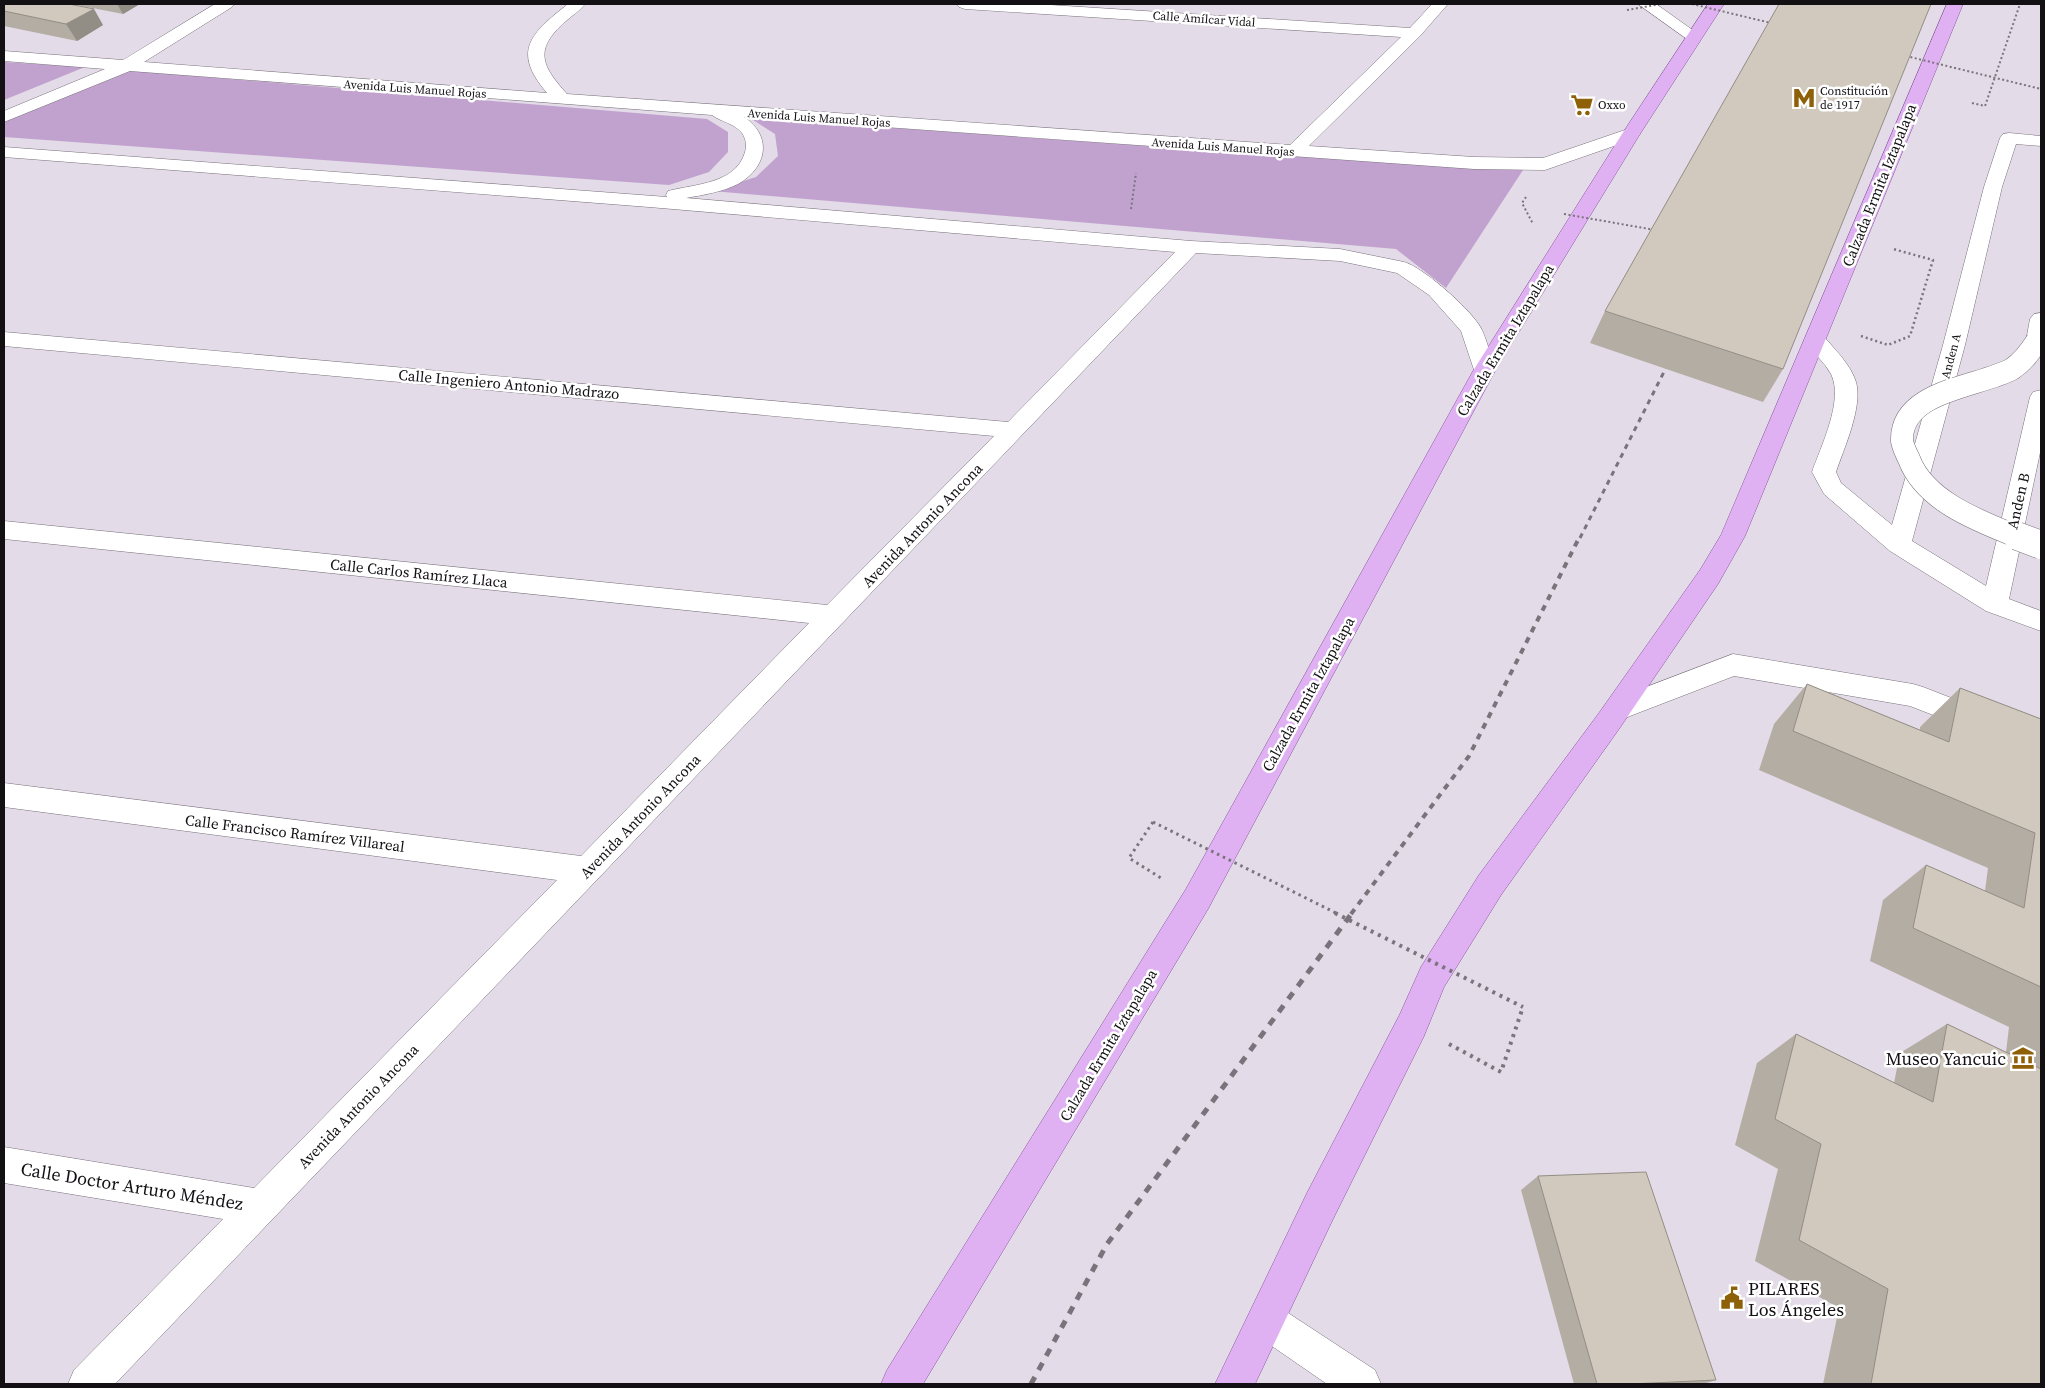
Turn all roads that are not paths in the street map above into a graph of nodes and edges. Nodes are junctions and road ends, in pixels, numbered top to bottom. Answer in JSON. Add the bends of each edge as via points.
{"nodes":[{"id":1,"x":226,"y":4,"type":"edge"},
{"id":2,"x":577,"y":4,"type":"edge"},
{"id":3,"x":964,"y":4,"type":"edge"},
{"id":4,"x":1440,"y":4,"type":"edge"},
{"id":5,"x":1646,"y":4,"type":"edge"},
{"id":6,"x":1716,"y":4,"type":"edge"},
{"id":7,"x":1955,"y":4,"type":"edge"},
{"id":8,"x":1414,"y":33,"type":"junction"},
{"id":9,"x":1693,"y":36,"type":"junction"},
{"id":10,"x":4,"y":56,"type":"edge"},
{"id":11,"x":124,"y":67,"type":"junction"},
{"id":12,"x":562,"y":100,"type":"junction"},
{"id":13,"x":694,"y":109,"type":"junction"},
{"id":14,"x":4,"y":117,"type":"edge"},
{"id":15,"x":1631,"y":134,"type":"junction"},
{"id":16,"x":2041,"y":141,"type":"edge"},
{"id":17,"x":1294,"y":151,"type":"junction"},
{"id":18,"x":4,"y":152,"type":"edge"},
{"id":19,"x":649,"y":201,"type":"junction"},
{"id":20,"x":1192,"y":247,"type":"junction"},
{"id":21,"x":2041,"y":319,"type":"edge"},
{"id":22,"x":4,"y":339,"type":"edge"},
{"id":23,"x":1815,"y":340,"type":"junction"},
{"id":24,"x":1484,"y":371,"type":"junction"},
{"id":25,"x":2041,"y":397,"type":"edge"},
{"id":26,"x":1014,"y":430,"type":"junction"},
{"id":27,"x":4,"y":530,"type":"edge"},
{"id":28,"x":1899,"y":545,"type":"junction"},
{"id":29,"x":2041,"y":545,"type":"edge"},
{"id":30,"x":1995,"y":604,"type":"junction"},
{"id":31,"x":834,"y":616,"type":"junction"},
{"id":32,"x":2041,"y":622,"type":"edge"},
{"id":33,"x":1617,"y":710,"type":"junction"},
{"id":34,"x":2041,"y":745,"type":"edge"},
{"id":35,"x":4,"y":795,"type":"edge"},
{"id":36,"x":587,"y":870,"type":"junction"},
{"id":37,"x":4,"y":1165,"type":"edge"},
{"id":38,"x":260,"y":1207,"type":"junction"},
{"id":39,"x":1266,"y":1320,"type":"junction"},
{"id":40,"x":88,"y":1384,"type":"edge"},
{"id":41,"x":901,"y":1384,"type":"edge"},
{"id":42,"x":1235,"y":1384,"type":"edge"},
{"id":43,"x":1361,"y":1384,"type":"edge"}],
"edges":[{"from":1,"to":11,"type":"street"},
{"from":2,"to":12,"type":"street","via":[[539,40],[534,56],[539,71]]},
{"from":3,"to":8,"type":"street","name":"Calle Amílcar Vidal"},
{"from":4,"to":8,"type":"street"},
{"from":5,"to":9,"type":"street"},
{"from":6,"to":9,"type":"main road","name":"Calzada Ermita Iztapalapa"},
{"from":7,"to":23,"type":"main road","name":"Calzada Ermita Iztapalapa"},
{"from":8,"to":17,"type":"street"},
{"from":9,"to":15,"type":"main road","name":"Calzada Ermita Iztapalapa"},
{"from":10,"to":11,"type":"street","name":"Avenida Luis Manuel Rojas"},
{"from":11,"to":12,"type":"street","name":"Avenida Luis Manuel Rojas"},
{"from":11,"to":14,"type":"street"},
{"from":12,"to":13,"type":"street","name":"Avenida Luis Manuel Rojas"},
{"from":13,"to":17,"type":"street","name":"Avenida Luis Manuel Rojas"},
{"from":13,"to":19,"type":"street","via":[[729,116],[748,128],[756,144],[754,154],[740,174],[727,181],[710,188]]},
{"from":15,"to":17,"type":"street","name":"Avenida Luis Manuel Rojas","via":[[1545,164],[1474,163]]},
{"from":15,"to":24,"type":"main road","name":"Calzada Ermita Iztapalapa"},
{"from":16,"to":28,"type":"street","name":"Anden A","via":[[2009,138],[1993,187]]},
{"from":18,"to":19,"type":"street"},
{"from":19,"to":20,"type":"street"},
{"from":20,"to":24,"type":"street","via":[[1340,255],[1404,268],[1436,292],[1471,329]]},
{"from":20,"to":26,"type":"street","name":"Avenida Antonio Ancona"},
{"from":21,"to":29,"type":"street","bridge":true,"via":[[2037,341],[2027,357],[2006,372],[1928,399],[1908,414],[1901,431],[1903,452],[1918,478],[1959,509],[1998,530]]},
{"from":22,"to":26,"type":"street","name":"Calle Ingeniero Antonio Madrazo"},
{"from":23,"to":28,"type":"street","via":[[1846,385],[1844,411],[1824,472],[1832,488]]},
{"from":23,"to":33,"type":"main road","name":"Calzada Ermita Iztapalapa","via":[[1733,536]]},
{"from":24,"to":41,"type":"main road","name":"Calzada Ermita Iztapalapa","via":[[1196,899]]},
{"from":25,"to":30,"type":"street","name":"Anden B"},
{"from":26,"to":31,"type":"street","name":"Avenida Antonio Ancona"},
{"from":27,"to":31,"type":"street","name":"Calle Carlos Ramírez Llaca"},
{"from":28,"to":30,"type":"street"},
{"from":30,"to":32,"type":"street"},
{"from":31,"to":36,"type":"street","name":"Avenida Antonio Ancona"},
{"from":33,"to":34,"type":"street","via":[[1734,666],[1914,695]]},
{"from":33,"to":39,"type":"main road","name":"Calzada Ermita Iztapalapa","via":[[1490,885],[1432,978],[1412,1025]]},
{"from":35,"to":36,"type":"street","name":"Calle Francisco Ramírez Villareal"},
{"from":36,"to":38,"type":"street","name":"Avenida Antonio Ancona"},
{"from":37,"to":38,"type":"street","name":"Calle Doctor Arturo Méndez"},
{"from":38,"to":40,"type":"street","name":"Avenida Antonio Ancona"},
{"from":39,"to":42,"type":"main road","name":"Calzada Ermita Iztapalapa"},
{"from":39,"to":43,"type":"street"}]}
